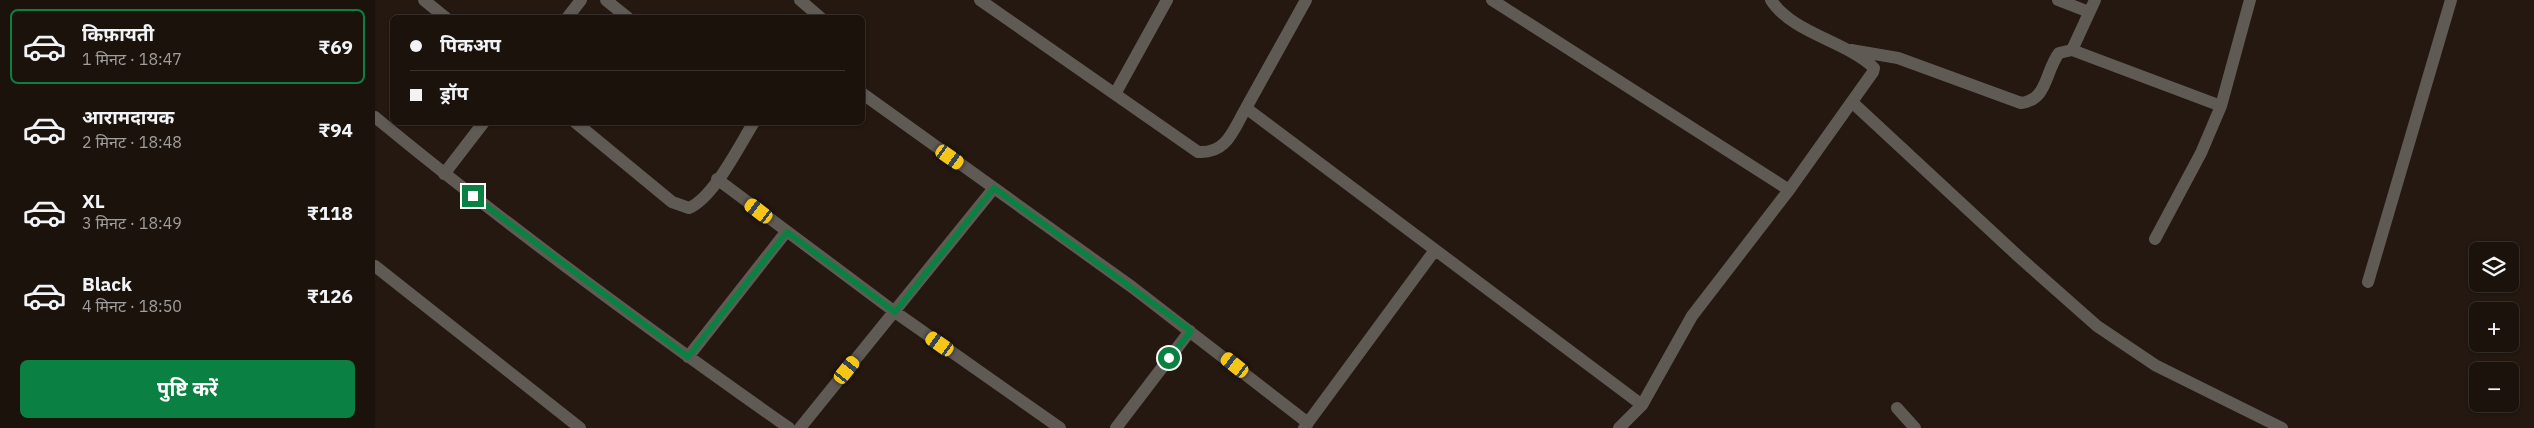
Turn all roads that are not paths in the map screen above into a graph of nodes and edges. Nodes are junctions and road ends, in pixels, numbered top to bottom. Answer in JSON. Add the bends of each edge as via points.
{"nodes":[{"id":1,"x":424,"y":0,"type":"edge"},
{"id":2,"x":581,"y":0,"type":"edge"},
{"id":3,"x":606,"y":0,"type":"edge"},
{"id":4,"x":800,"y":0,"type":"edge"},
{"id":5,"x":980,"y":0,"type":"edge"},
{"id":6,"x":1167,"y":0,"type":"edge"},
{"id":7,"x":1306,"y":0,"type":"edge"},
{"id":8,"x":1492,"y":0,"type":"edge"},
{"id":9,"x":1771,"y":0,"type":"edge"},
{"id":10,"x":2058,"y":0,"type":"edge"},
{"id":11,"x":2250,"y":0,"type":"edge"},
{"id":12,"x":2451,"y":0,"type":"edge"},
{"id":13,"x":2092,"y":6,"type":"edge"},
{"id":14,"x":442,"y":15,"type":"edge"},
{"id":15,"x":569,"y":15,"type":"edge"},
{"id":16,"x":624,"y":15,"type":"edge"},
{"id":17,"x":818,"y":15,"type":"edge"},
{"id":18,"x":1849,"y":50,"type":"junction"},
{"id":19,"x":2072,"y":50,"type":"junction"},
{"id":20,"x":1115,"y":94,"type":"junction"},
{"id":21,"x":865,"y":95,"type":"edge"},
{"id":22,"x":1853,"y":103,"type":"junction"},
{"id":23,"x":2221,"y":106,"type":"junction"},
{"id":24,"x":1246,"y":108,"type":"junction"},
{"id":25,"x":375,"y":117,"type":"edge"},
{"id":26,"x":482,"y":125,"type":"edge"},
{"id":27,"x":579,"y":125,"type":"edge"},
{"id":28,"x":752,"y":125,"type":"edge"},
{"id":29,"x":444,"y":174,"type":"junction"},
{"id":30,"x":717,"y":180,"type":"junction"},
{"id":31,"x":994,"y":188,"type":"junction"},
{"id":32,"x":1789,"y":190,"type":"junction"},
{"id":33,"x":787,"y":232,"type":"junction"},
{"id":34,"x":2155,"y":239,"type":"dead end"},
{"id":35,"x":1435,"y":250,"type":"junction"},
{"id":36,"x":375,"y":266,"type":"edge"},
{"id":37,"x":2368,"y":282,"type":"dead end"},
{"id":38,"x":895,"y":312,"type":"junction"},
{"id":39,"x":1191,"y":331,"type":"junction"},
{"id":40,"x":688,"y":357,"type":"junction"},
{"id":41,"x":1642,"y":406,"type":"junction"},
{"id":42,"x":1897,"y":408,"type":"dead end"},
{"id":43,"x":1306,"y":426,"type":"edge"},
{"id":44,"x":580,"y":428,"type":"edge"},
{"id":45,"x":789,"y":428,"type":"edge"},
{"id":46,"x":800,"y":428,"type":"edge"},
{"id":47,"x":1060,"y":428,"type":"edge"},
{"id":48,"x":1116,"y":428,"type":"edge"},
{"id":49,"x":1619,"y":428,"type":"edge"},
{"id":50,"x":1915,"y":428,"type":"edge"},
{"id":51,"x":2282,"y":428,"type":"edge"}],
"edges":[{"from":1,"to":14,"type":"street"},
{"from":2,"to":15,"type":"street"},
{"from":3,"to":16,"type":"street"},
{"from":4,"to":17,"type":"street"},
{"from":5,"to":20,"type":"street"},
{"from":6,"to":20,"type":"street"},
{"from":7,"to":24,"type":"street"},
{"from":8,"to":32,"type":"street"},
{"from":9,"to":18,"type":"street","via":[[1789,17]]},
{"from":10,"to":13,"type":"street"},
{"from":11,"to":23,"type":"street"},
{"from":12,"to":37,"type":"street"},
{"from":13,"to":19,"type":"street"},
{"from":18,"to":19,"type":"street","via":[[1898,58],[2021,103],[2041,94],[2054,60],[2059,53]]},
{"from":18,"to":22,"type":"street","via":[[1874,68]]},
{"from":19,"to":23,"type":"street"},
{"from":20,"to":24,"type":"street","via":[[1198,152],[1210,153],[1220,148]]},
{"from":21,"to":31,"type":"street"},
{"from":22,"to":32,"type":"street"},
{"from":22,"to":51,"type":"street","via":[[2097,326],[2155,364]]},
{"from":23,"to":34,"type":"street","via":[[2201,153]]},
{"from":24,"to":35,"type":"street"},
{"from":25,"to":29,"type":"street"},
{"from":26,"to":29,"type":"street"},
{"from":27,"to":30,"type":"street","via":[[682,208],[697,205]]},
{"from":28,"to":30,"type":"street"},
{"from":29,"to":40,"type":"street"},
{"from":30,"to":33,"type":"street"},
{"from":31,"to":38,"type":"street"},
{"from":31,"to":39,"type":"street"},
{"from":32,"to":41,"type":"street","via":[[1692,316]]},
{"from":33,"to":38,"type":"street"},
{"from":33,"to":40,"type":"street"},
{"from":35,"to":41,"type":"street"},
{"from":35,"to":43,"type":"street"},
{"from":36,"to":44,"type":"street"},
{"from":38,"to":46,"type":"street"},
{"from":38,"to":47,"type":"street"},
{"from":39,"to":43,"type":"street"},
{"from":39,"to":48,"type":"street"},
{"from":40,"to":45,"type":"street"},
{"from":41,"to":49,"type":"street"},
{"from":42,"to":50,"type":"street"}]}
